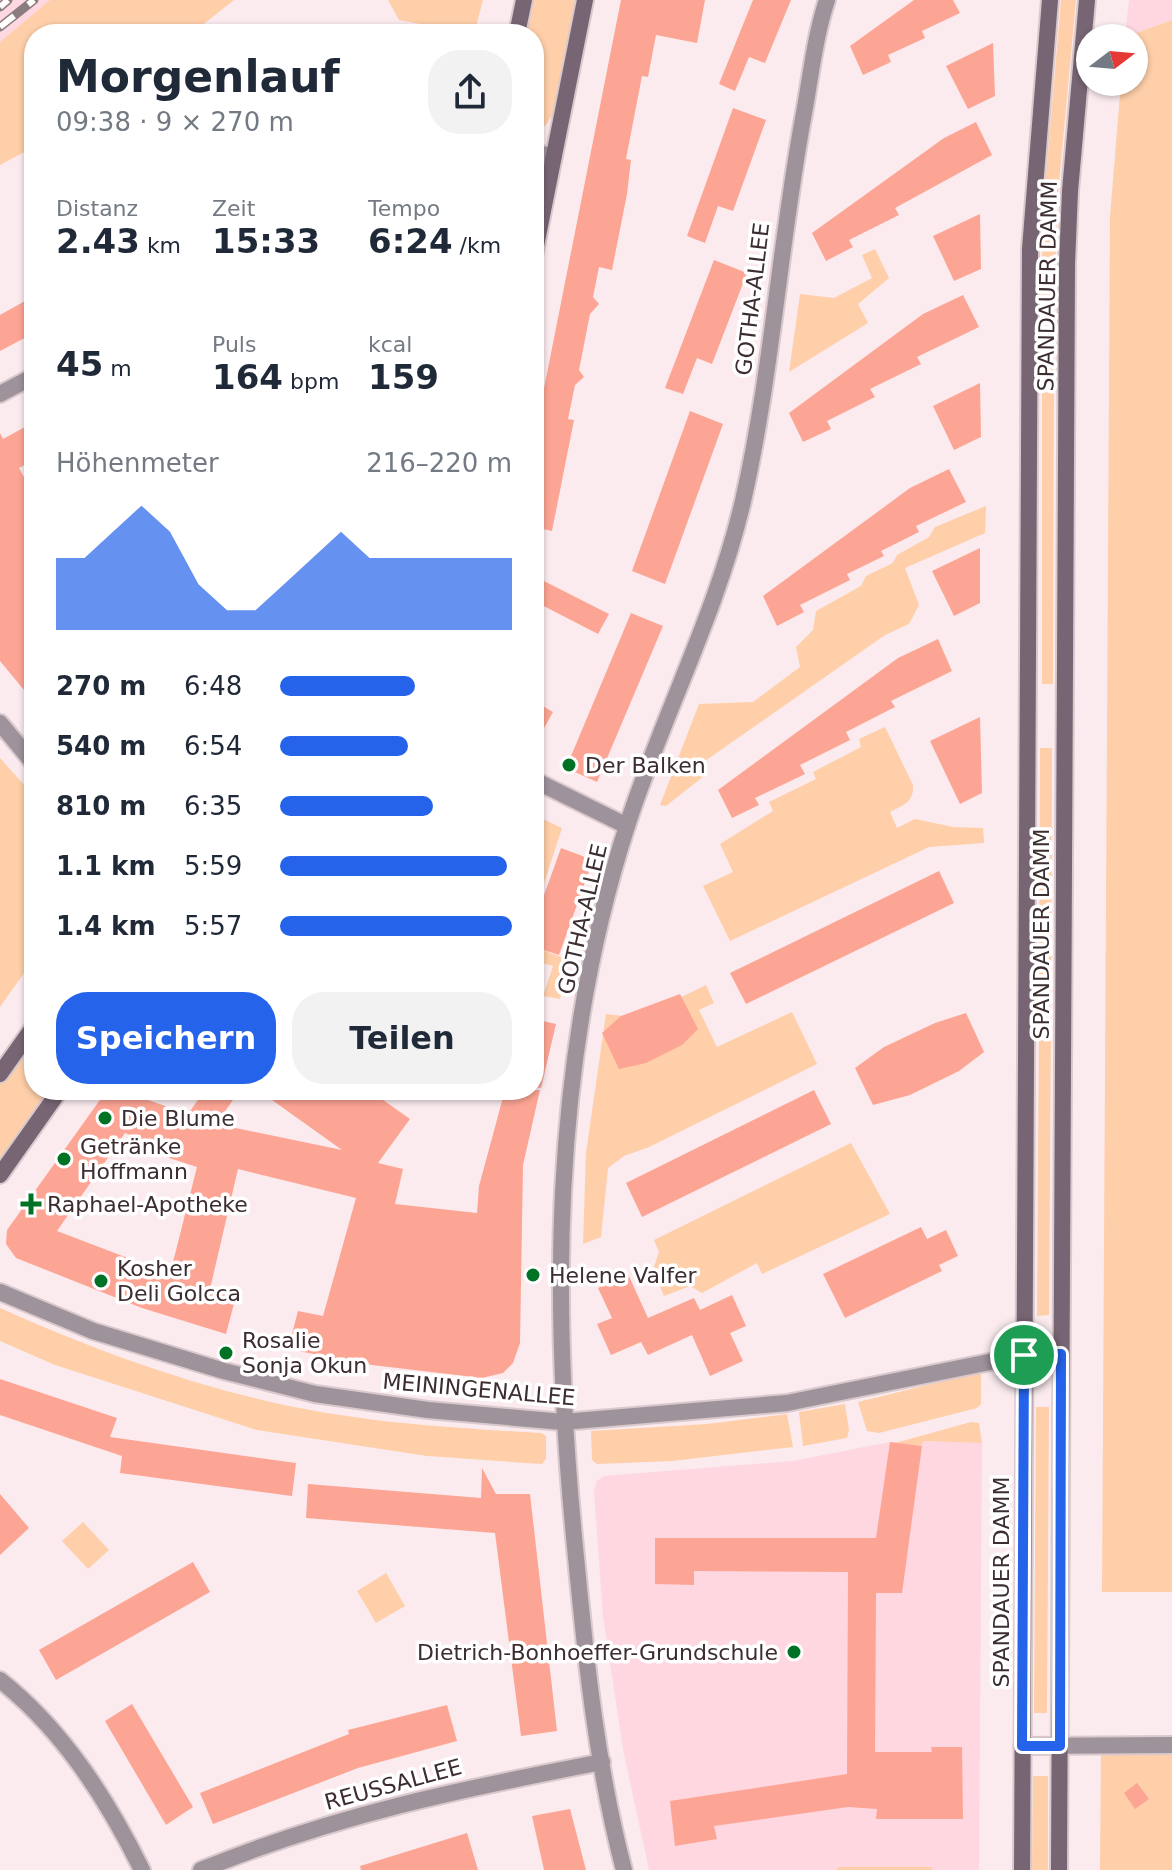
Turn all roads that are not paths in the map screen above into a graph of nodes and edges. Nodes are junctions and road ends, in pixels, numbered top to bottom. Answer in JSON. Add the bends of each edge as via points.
{"nodes":[{"id":1,"x":524,"y":0,"type":"edge"},
{"id":2,"x":585,"y":0,"type":"edge"},
{"id":3,"x":827,"y":0,"type":"edge"},
{"id":4,"x":1050,"y":0,"type":"edge"},
{"id":5,"x":1087,"y":0,"type":"edge"},
{"id":6,"x":519,"y":24,"type":"edge"},
{"id":7,"x":544,"y":154,"type":"edge"},
{"id":8,"x":554,"y":156,"type":"junction"},
{"id":9,"x":544,"y":206,"type":"edge"},
{"id":10,"x":24,"y":381,"type":"edge"},
{"id":11,"x":0,"y":394,"type":"edge"},
{"id":12,"x":0,"y":723,"type":"edge"},
{"id":13,"x":24,"y":752,"type":"edge"},
{"id":14,"x":544,"y":785,"type":"edge"},
{"id":15,"x":627,"y":826,"type":"junction"},
{"id":16,"x":24,"y":1040,"type":"edge"},
{"id":17,"x":0,"y":1074,"type":"edge"},
{"id":18,"x":53,"y":1100,"type":"edge"},
{"id":19,"x":0,"y":1175,"type":"edge"},
{"id":20,"x":0,"y":1292,"type":"edge"},
{"id":21,"x":1061,"y":1354,"type":"junction"},
{"id":22,"x":1024,"y":1355,"type":"junction"},
{"id":23,"x":563,"y":1422,"type":"junction"},
{"id":24,"x":0,"y":1680,"type":"edge"},
{"id":25,"x":1172,"y":1745,"type":"edge"},
{"id":26,"x":1022,"y":1746,"type":"junction"},
{"id":27,"x":1060,"y":1746,"type":"junction"},
{"id":28,"x":602,"y":1762,"type":"junction"},
{"id":29,"x":142,"y":1870,"type":"edge"},
{"id":30,"x":201,"y":1870,"type":"edge"},
{"id":31,"x":624,"y":1870,"type":"edge"},
{"id":32,"x":1022,"y":1870,"type":"edge"},
{"id":33,"x":1059,"y":1870,"type":"edge"}],
"edges":[{"from":1,"to":6,"type":"main road"},
{"from":2,"to":8,"type":"main road"},
{"from":3,"to":15,"type":"street","name":"GOTHA-ALLEE","via":[[786,208],[761,407],[740,513]]},
{"from":4,"to":22,"type":"main road","name":"SPANDAUER DAMM","via":[[1030,249]]},
{"from":5,"to":21,"type":"main road","name":"SPANDAUER DAMM","via":[[1067,264]]},
{"from":7,"to":8,"type":"street"},
{"from":8,"to":9,"type":"main road"},
{"from":10,"to":11,"type":"street"},
{"from":12,"to":13,"type":"street"},
{"from":14,"to":15,"type":"street"},
{"from":15,"to":23,"type":"street","name":"GOTHA-ALLEE","via":[[591,971],[565,1139],[559,1242]]},
{"from":16,"to":17,"type":"main road"},
{"from":18,"to":19,"type":"main road"},
{"from":20,"to":23,"type":"street","name":"MEININGENALLEE","via":[[93,1331],[315,1394]]},
{"from":21,"to":22,"type":"street","name":"MEININGENALLEE"},
{"from":21,"to":27,"type":"main road","name":"SPANDAUER DAMM"},
{"from":22,"to":23,"type":"street","name":"MEININGENALLEE","via":[[787,1403]]},
{"from":22,"to":26,"type":"main road","name":"SPANDAUER DAMM"},
{"from":23,"to":28,"type":"street","name":"GOTHA-ALLEE","via":[[584,1645]]},
{"from":24,"to":29,"type":"street","via":[[74,1755]]},
{"from":25,"to":27,"type":"street"},
{"from":26,"to":27,"type":"street"},
{"from":26,"to":32,"type":"main road","name":"SPANDAUER DAMM"},
{"from":27,"to":33,"type":"main road","name":"SPANDAUER DAMM"},
{"from":28,"to":30,"type":"street","name":"REUSSALLEE","via":[[388,1806]]},
{"from":28,"to":31,"type":"street","name":"GOTHA-ALLEE"}]}
